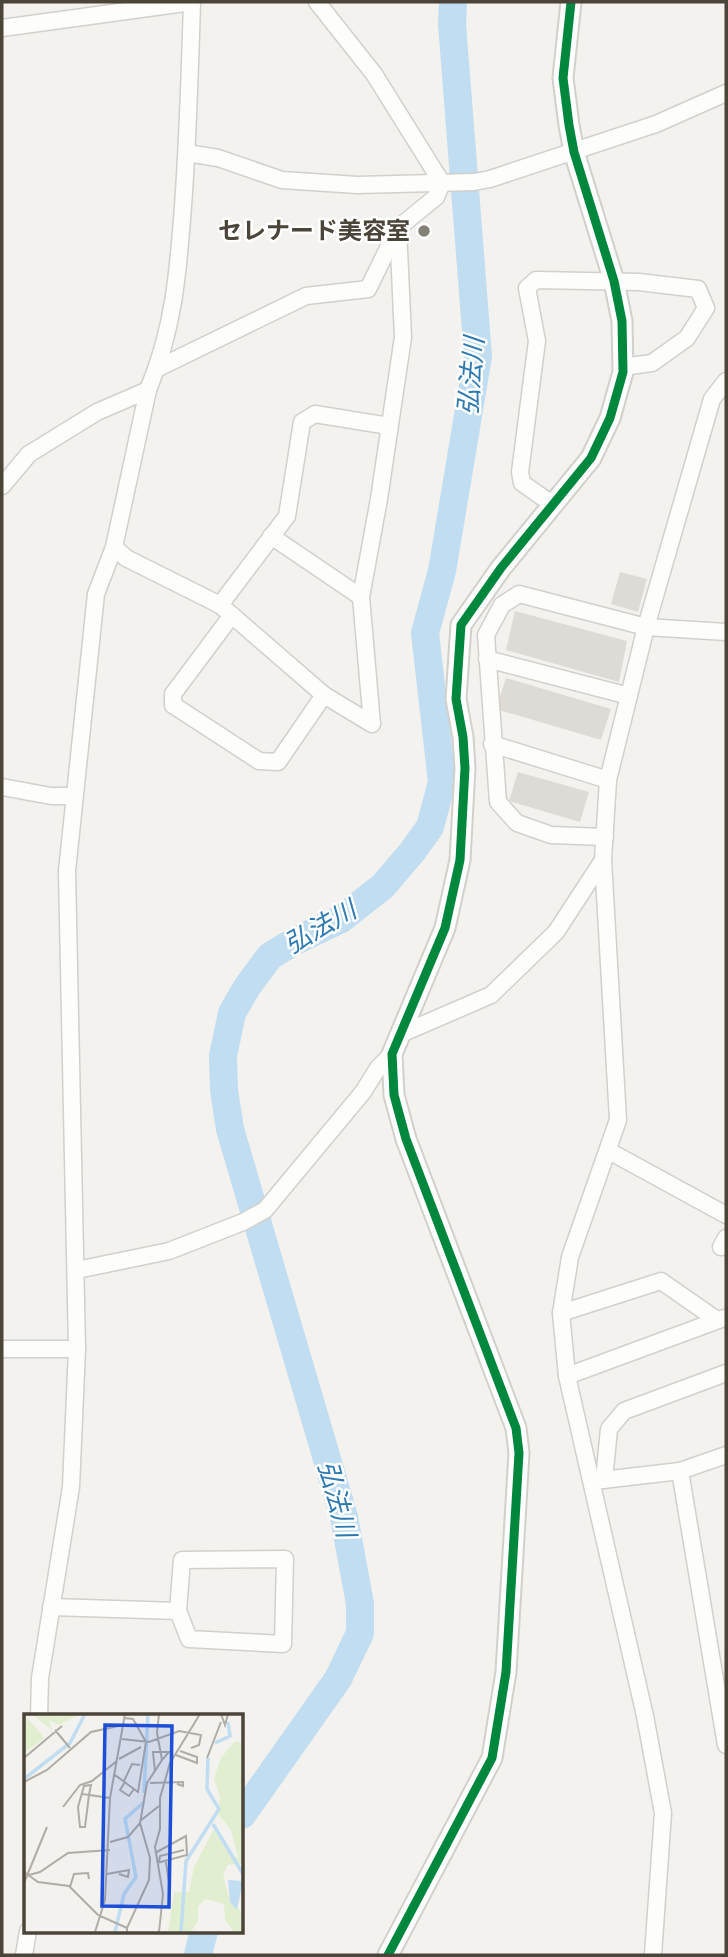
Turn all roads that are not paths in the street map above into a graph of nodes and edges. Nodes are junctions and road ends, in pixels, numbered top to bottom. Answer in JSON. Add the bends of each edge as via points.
{"nodes":[{"id":1,"x":192,"y":2,"type":"edge"},
{"id":2,"x":317,"y":2,"type":"edge"},
{"id":3,"x":571,"y":2,"type":"edge"},
{"id":4,"x":2,"y":28,"type":"edge"},
{"id":5,"x":726,"y":93,"type":"edge"},
{"id":6,"x":574,"y":152,"type":"junction"},
{"id":7,"x":187,"y":153,"type":"junction"},
{"id":8,"x":447,"y":183,"type":"junction"},
{"id":9,"x":398,"y":228,"type":"junction"},
{"id":10,"x":614,"y":281,"type":"junction"},
{"id":11,"x":622,"y":367,"type":"junction"},
{"id":12,"x":156,"y":369,"type":"junction"},
{"id":13,"x":726,"y":381,"type":"edge"},
{"id":14,"x":148,"y":390,"type":"junction"},
{"id":15,"x":389,"y":426,"type":"junction"},
{"id":16,"x":2,"y":486,"type":"edge"},
{"id":17,"x":552,"y":504,"type":"junction"},
{"id":18,"x":271,"y":536,"type":"junction"},
{"id":19,"x":114,"y":547,"type":"junction"},
{"id":20,"x":361,"y":597,"type":"junction"},
{"id":21,"x":226,"y":610,"type":"junction"},
{"id":22,"x":646,"y":627,"type":"junction"},
{"id":23,"x":726,"y":632,"type":"edge"},
{"id":24,"x":487,"y":659,"type":"junction"},
{"id":25,"x":324,"y":695,"type":"junction"},
{"id":26,"x":629,"y":696,"type":"junction"},
{"id":27,"x":492,"y":744,"type":"junction"},
{"id":28,"x":608,"y":780,"type":"junction"},
{"id":29,"x":2,"y":787,"type":"edge"},
{"id":30,"x":73,"y":796,"type":"junction"},
{"id":31,"x":604,"y":836,"type":"junction"},
{"id":32,"x":603,"y":860,"type":"junction"},
{"id":33,"x":401,"y":1034,"type":"junction"},
{"id":34,"x":392,"y":1054,"type":"junction"},
{"id":35,"x":609,"y":1151,"type":"junction"},
{"id":36,"x":726,"y":1215,"type":"edge"},
{"id":37,"x":77,"y":1270,"type":"junction"},
{"id":38,"x":561,"y":1313,"type":"junction"},
{"id":39,"x":722,"y":1319,"type":"edge"},
{"id":40,"x":2,"y":1349,"type":"edge"},
{"id":41,"x":77,"y":1349,"type":"junction"},
{"id":42,"x":726,"y":1373,"type":"edge"},
{"id":43,"x":567,"y":1376,"type":"junction"},
{"id":44,"x":726,"y":1455,"type":"edge"},
{"id":45,"x":680,"y":1471,"type":"junction"},
{"id":46,"x":598,"y":1480,"type":"junction"},
{"id":47,"x":51,"y":1607,"type":"junction"},
{"id":48,"x":178,"y":1611,"type":"junction"},
{"id":49,"x":40,"y":1714,"type":"edge"},
{"id":50,"x":726,"y":1745,"type":"edge"},
{"id":51,"x":28,"y":1932,"type":"edge"},
{"id":52,"x":23,"y":1955,"type":"edge"},
{"id":53,"x":388,"y":1955,"type":"edge"},
{"id":54,"x":653,"y":1955,"type":"edge"}],
"edges":[{"from":1,"to":4,"type":"street"},
{"from":1,"to":7,"type":"street"},
{"from":2,"to":8,"type":"street","via":[[374,74]]},
{"from":3,"to":6,"type":"street","via":[[563,78]]},
{"from":5,"to":6,"type":"street","via":[[656,124]]},
{"from":6,"to":8,"type":"street","via":[[490,179]]},
{"from":6,"to":10,"type":"street"},
{"from":7,"to":8,"type":"street","via":[[218,158],[282,180],[357,185]]},
{"from":7,"to":12,"type":"street","via":[[173,312]]},
{"from":8,"to":9,"type":"street"},
{"from":9,"to":12,"type":"street","via":[[368,289],[306,296]]},
{"from":9,"to":15,"type":"street","via":[[403,337]]},
{"from":10,"to":11,"type":"street","via":[[622,321]]},
{"from":10,"to":11,"type":"street","via":[[698,289],[706,308],[687,338],[670,351],[652,363]]},
{"from":10,"to":17,"type":"street","via":[[536,280],[527,288],[537,341],[520,472],[522,483]]},
{"from":11,"to":17,"type":"street","via":[[610,418],[592,457]]},
{"from":12,"to":14,"type":"street"},
{"from":13,"to":22,"type":"street","via":[[712,399]]},
{"from":14,"to":16,"type":"street","via":[[97,412],[29,454]]},
{"from":14,"to":19,"type":"street"},
{"from":15,"to":18,"type":"street","via":[[315,414],[302,422],[287,516]]},
{"from":15,"to":20,"type":"street"},
{"from":17,"to":33,"type":"street","via":[[461,625],[456,699],[465,768],[460,860],[445,928]]},
{"from":18,"to":20,"type":"street"},
{"from":18,"to":21,"type":"street"},
{"from":19,"to":21,"type":"street"},
{"from":19,"to":30,"type":"street","via":[[96,594]]},
{"from":20,"to":25,"type":"street","via":[[372,724]]},
{"from":21,"to":25,"type":"street"},
{"from":21,"to":25,"type":"street","via":[[173,694],[173,705],[259,761],[278,762]]},
{"from":22,"to":23,"type":"street"},
{"from":22,"to":24,"type":"street","via":[[519,594],[502,605],[486,635]]},
{"from":22,"to":26,"type":"street"},
{"from":24,"to":26,"type":"street"},
{"from":24,"to":27,"type":"street"},
{"from":26,"to":28,"type":"street"},
{"from":27,"to":28,"type":"street"},
{"from":27,"to":31,"type":"street","via":[[498,802],[517,823],[551,835]]},
{"from":28,"to":31,"type":"street"},
{"from":29,"to":30,"type":"street"},
{"from":30,"to":37,"type":"street","via":[[67,871]]},
{"from":31,"to":32,"type":"street"},
{"from":32,"to":33,"type":"street","via":[[556,932],[491,995]]},
{"from":32,"to":35,"type":"street","via":[[618,1120]]},
{"from":33,"to":34,"type":"street"},
{"from":34,"to":37,"type":"street","via":[[265,1210],[169,1251]]},
{"from":34,"to":53,"type":"street","via":[[394,1095],[406,1139],[516,1428],[519,1453],[506,1672],[492,1758]]},
{"from":35,"to":36,"type":"street"},
{"from":35,"to":38,"type":"street","via":[[570,1257]]},
{"from":37,"to":41,"type":"street"},
{"from":38,"to":39,"type":"street","via":[[661,1281]]},
{"from":38,"to":43,"type":"street"},
{"from":39,"to":43,"type":"street"},
{"from":40,"to":41,"type":"street"},
{"from":41,"to":47,"type":"street","via":[[71,1487]]},
{"from":42,"to":46,"type":"street","via":[[624,1411],[610,1429]]},
{"from":43,"to":46,"type":"street"},
{"from":44,"to":45,"type":"street"},
{"from":45,"to":46,"type":"street"},
{"from":45,"to":50,"type":"street"},
{"from":46,"to":54,"type":"street","via":[[663,1813]]},
{"from":47,"to":48,"type":"street"},
{"from":47,"to":49,"type":"street","via":[[40,1678]]},
{"from":48,"to":48,"type":"street","via":[[182,1560],[285,1559],[283,1644],[189,1639]]},
{"from":51,"to":52,"type":"street"}]}
